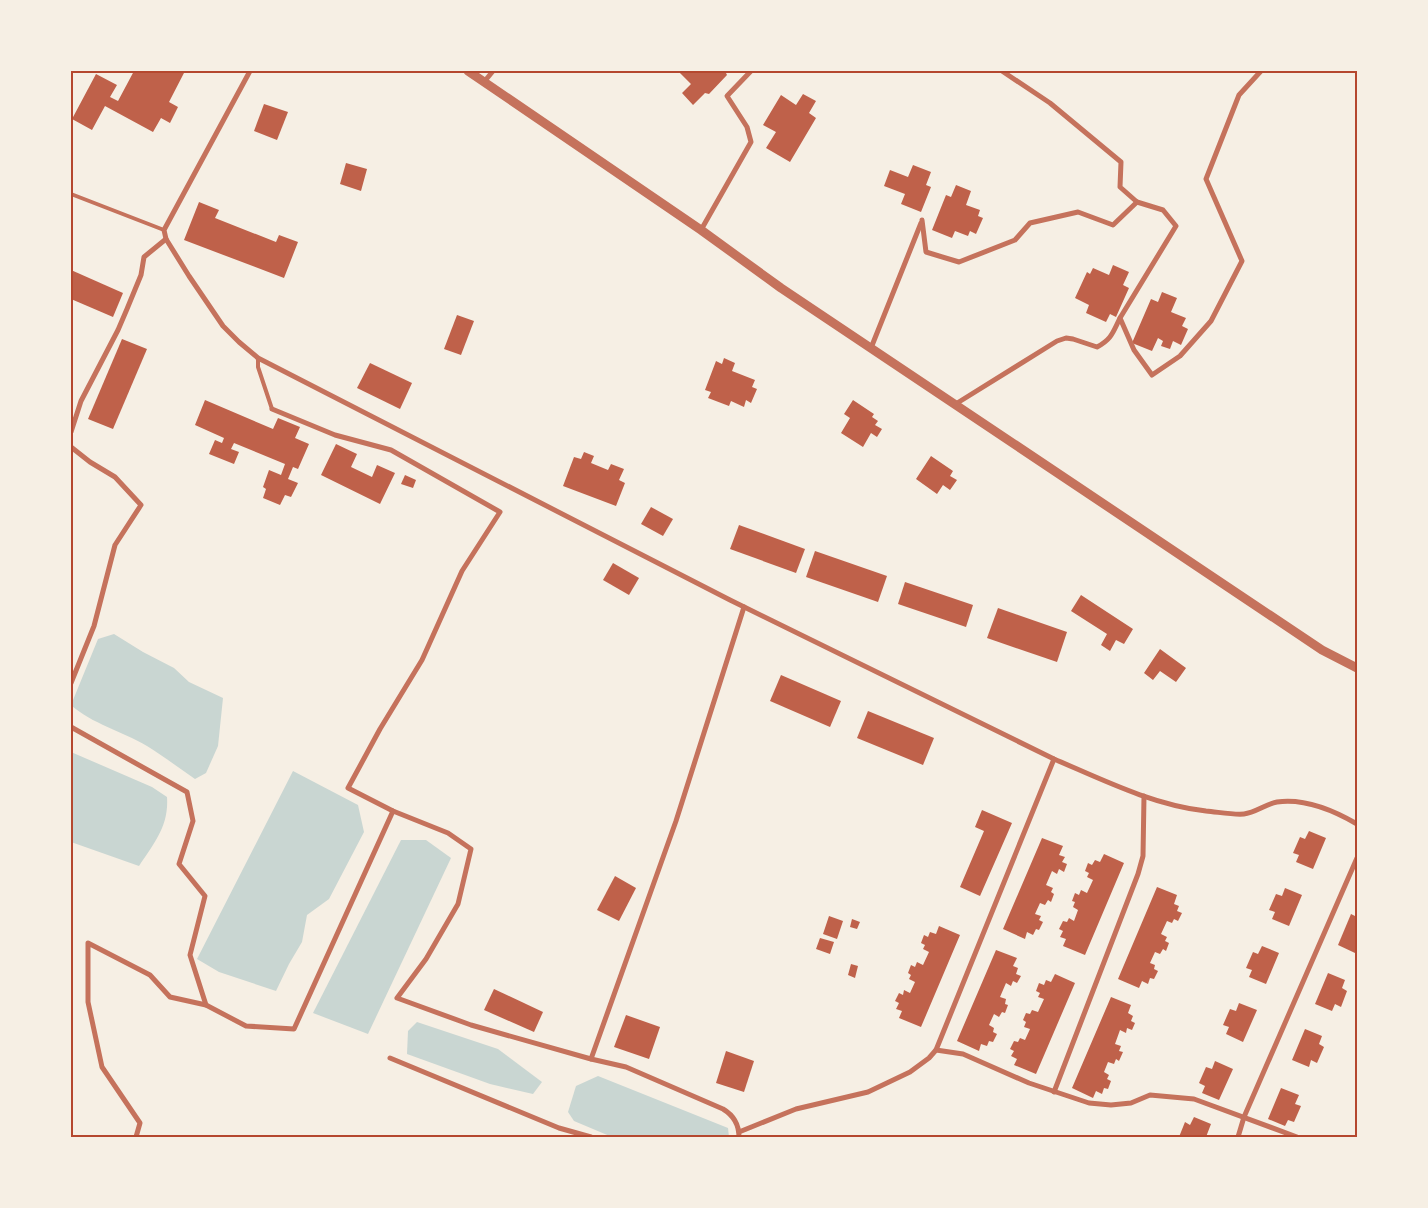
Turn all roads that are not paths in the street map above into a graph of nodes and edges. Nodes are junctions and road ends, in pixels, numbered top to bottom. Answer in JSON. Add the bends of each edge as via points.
{"nodes":[{"id":1,"x":250,"y":71,"type":"edge"},
{"id":2,"x":468,"y":71,"type":"edge"},
{"id":3,"x":493,"y":71,"type":"edge"},
{"id":4,"x":751,"y":71,"type":"edge"},
{"id":5,"x":1002,"y":71,"type":"edge"},
{"id":6,"x":1261,"y":71,"type":"edge"},
{"id":7,"x":484,"y":82,"type":"junction"},
{"id":8,"x":71,"y":194,"type":"edge"},
{"id":9,"x":1137,"y":202,"type":"junction"},
{"id":10,"x":164,"y":230,"type":"junction"},
{"id":11,"x":700,"y":230,"type":"junction"},
{"id":12,"x":166,"y":239,"type":"junction"},
{"id":13,"x":1120,"y":318,"type":"junction"},
{"id":14,"x":871,"y":348,"type":"junction"},
{"id":15,"x":258,"y":358,"type":"junction"},
{"id":16,"x":954,"y":405,"type":"junction"},
{"id":17,"x":272,"y":409,"type":"joint"},
{"id":18,"x":71,"y":432,"type":"edge"},
{"id":19,"x":71,"y":447,"type":"edge"},
{"id":20,"x":744,"y":607,"type":"junction"},
{"id":21,"x":1357,"y":668,"type":"edge"},
{"id":22,"x":71,"y":683,"type":"edge"},
{"id":23,"x":71,"y":727,"type":"edge"},
{"id":24,"x":1054,"y":759,"type":"junction"},
{"id":25,"x":1144,"y":796,"type":"junction"},
{"id":26,"x":393,"y":811,"type":"junction"},
{"id":27,"x":1357,"y":824,"type":"edge"},
{"id":28,"x":1357,"y":858,"type":"edge"},
{"id":29,"x":206,"y":1005,"type":"junction"},
{"id":30,"x":936,"y":1050,"type":"junction"},
{"id":31,"x":390,"y":1058,"type":"dead end"},
{"id":32,"x":591,"y":1060,"type":"junction"},
{"id":33,"x":1054,"y":1092,"type":"junction"},
{"id":34,"x":1244,"y":1117,"type":"junction"},
{"id":35,"x":739,"y":1135,"type":"edge"},
{"id":36,"x":136,"y":1137,"type":"edge"},
{"id":37,"x":591,"y":1137,"type":"edge"},
{"id":38,"x":1238,"y":1137,"type":"edge"},
{"id":39,"x":1297,"y":1137,"type":"edge"}],
"edges":[{"from":1,"to":10,"type":"street"},
{"from":2,"to":7,"type":"street"},
{"from":3,"to":7,"type":"street"},
{"from":4,"to":11,"type":"street","via":[[727,96],[748,127],[751,142]]},
{"from":5,"to":9,"type":"street","via":[[1050,103],[1121,162],[1120,187]]},
{"from":6,"to":13,"type":"street","via":[[1240,95],[1206,179],[1242,261],[1211,321],[1180,356],[1152,374],[1134,350]]},
{"from":7,"to":11,"type":"street"},
{"from":8,"to":10,"type":"lane"},
{"from":9,"to":13,"type":"street","via":[[1163,210],[1176,226]]},
{"from":9,"to":14,"type":"street","via":[[1112,224],[1078,212],[1030,223],[1015,240],[960,262],[926,252],[922,220]]},
{"from":10,"to":12,"type":"street"},
{"from":11,"to":14,"type":"street"},
{"from":12,"to":15,"type":"street","via":[[223,326]]},
{"from":12,"to":18,"type":"street","via":[[144,257],[141,275],[127,309],[81,401]]},
{"from":13,"to":16,"type":"street","via":[[1108,341],[1103,344],[1097,347],[1066,338],[1057,341]]},
{"from":14,"to":16,"type":"street"},
{"from":15,"to":17,"type":"lane"},
{"from":15,"to":20,"type":"street"},
{"from":16,"to":21,"type":"street","via":[[1314,645]]},
{"from":17,"to":26,"type":"street","via":[[335,435],[391,450],[500,512],[462,571],[422,660],[348,788]]},
{"from":19,"to":22,"type":"street","via":[[114,477],[141,505],[116,545],[94,626]]},
{"from":20,"to":24,"type":"street"},
{"from":20,"to":32,"type":"street","via":[[676,821]]},
{"from":23,"to":29,"type":"street","via":[[187,792],[193,821],[179,864],[205,896],[190,955]]},
{"from":24,"to":25,"type":"street"},
{"from":24,"to":30,"type":"street"},
{"from":25,"to":27,"type":"street","via":[[1205,811],[1245,814],[1277,802],[1312,805],[1336,812]]},
{"from":25,"to":33,"type":"street","via":[[1143,856],[1138,874]]},
{"from":26,"to":29,"type":"street","via":[[294,1029],[246,1026]]},
{"from":26,"to":32,"type":"street","via":[[448,833],[471,849],[458,904],[426,959],[396,998],[471,1025]]},
{"from":28,"to":34,"type":"street"},
{"from":29,"to":36,"type":"street","via":[[170,997],[150,975],[88,943],[88,1002],[102,1067],[140,1123]]},
{"from":30,"to":33,"type":"street","via":[[963,1054]]},
{"from":30,"to":35,"type":"street","via":[[910,1072],[868,1092],[796,1109]]},
{"from":31,"to":37,"type":"street","via":[[559,1128]]},
{"from":32,"to":35,"type":"street","via":[[626,1067],[722,1108],[732,1115]]},
{"from":33,"to":34,"type":"street","via":[[1088,1103],[1111,1105],[1131,1103],[1150,1095],[1194,1099]]},
{"from":34,"to":38,"type":"street"},
{"from":34,"to":39,"type":"street"}]}
